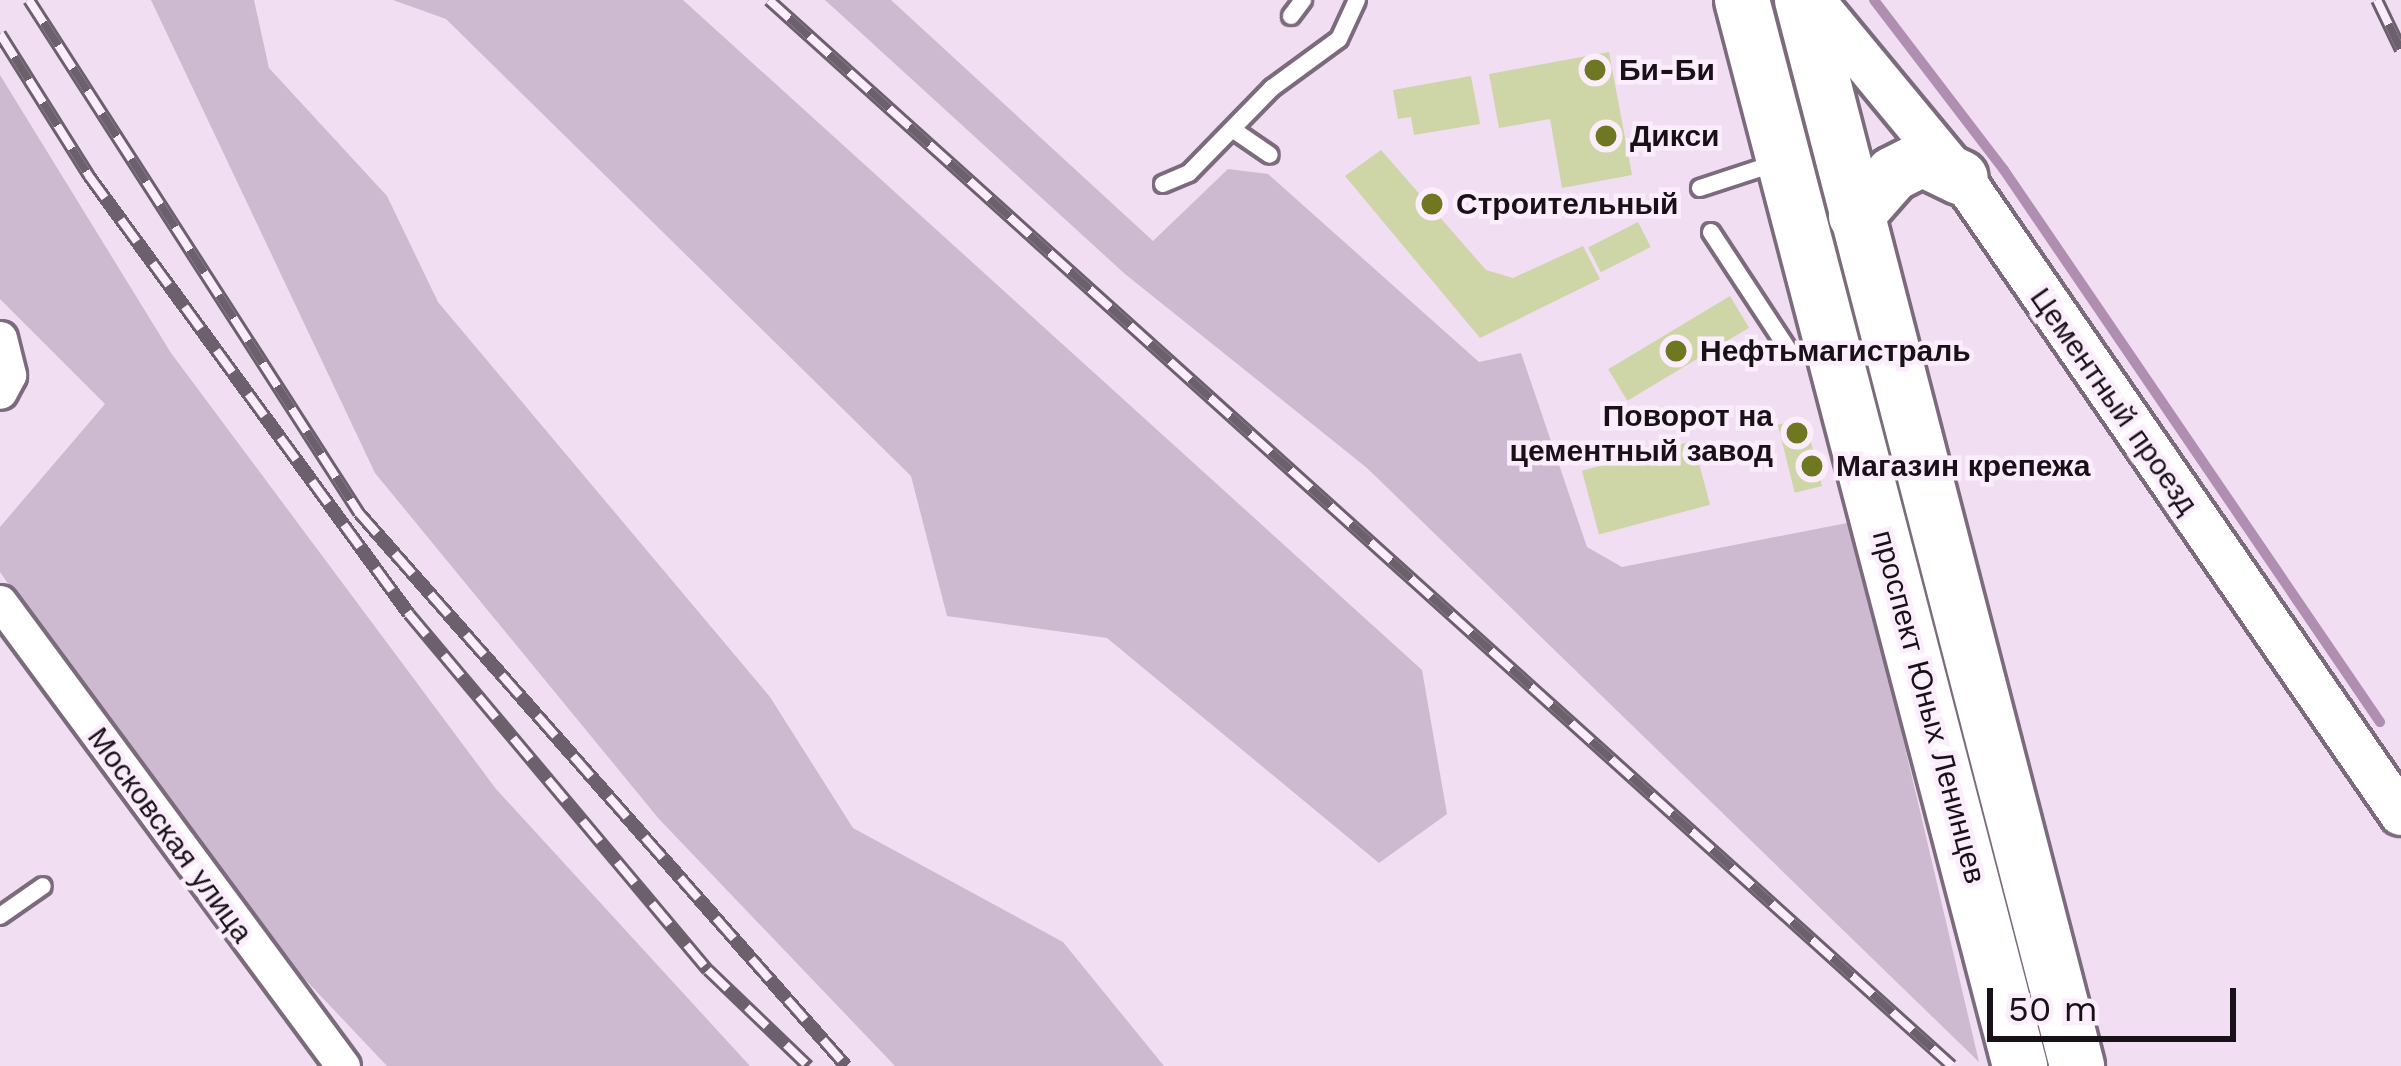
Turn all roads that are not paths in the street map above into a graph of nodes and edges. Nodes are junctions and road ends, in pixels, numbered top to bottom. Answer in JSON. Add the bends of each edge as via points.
{"nodes":[{"id":1,"x":1303,"y":0,"type":"edge"},
{"id":2,"x":1357,"y":0,"type":"edge"},
{"id":3,"x":1742,"y":0,"type":"edge"},
{"id":4,"x":1802,"y":0,"type":"edge"},
{"id":5,"x":1813,"y":0,"type":"edge"},
{"id":6,"x":1291,"y":16,"type":"dead end"},
{"id":7,"x":1235,"y":130,"type":"junction"},
{"id":8,"x":1270,"y":155,"type":"dead end"},
{"id":9,"x":1786,"y":160,"type":"junction"},
{"id":10,"x":1961,"y":178,"type":"junction"},
{"id":11,"x":1163,"y":184,"type":"dead end"},
{"id":12,"x":1700,"y":188,"type":"dead end"},
{"id":13,"x":1856,"y":216,"type":"junction"},
{"id":14,"x":1711,"y":232,"type":"dead end"},
{"id":15,"x":0,"y":338,"type":"edge"},
{"id":16,"x":1791,"y":354,"type":"dead end"},
{"id":17,"x":0,"y":392,"type":"edge"},
{"id":18,"x":0,"y":602,"type":"edge"},
{"id":19,"x":2397,"y":800,"type":"edge"},
{"id":20,"x":43,"y":886,"type":"dead end"},
{"id":21,"x":0,"y":916,"type":"edge"},
{"id":22,"x":343,"y":1066,"type":"edge"},
{"id":23,"x":2020,"y":1066,"type":"edge"},
{"id":24,"x":2077,"y":1066,"type":"edge"}],
"edges":[{"from":1,"to":6,"type":"lane"},
{"from":2,"to":7,"type":"lane","via":[[1339,39],[1272,88]]},
{"from":3,"to":9,"type":"main road","name":"проспект Юных Ленинцев"},
{"from":4,"to":13,"type":"main road","name":"проспект Юных Ленинцев"},
{"from":5,"to":10,"type":"street","name":"Цементный проезд"},
{"from":7,"to":8,"type":"lane"},
{"from":7,"to":11,"type":"lane","via":[[1189,173]]},
{"from":9,"to":12,"type":"lane"},
{"from":9,"to":23,"type":"main road","name":"проспект Юных Ленинцев"},
{"from":10,"to":13,"type":"main road","via":[[1922,159],[1893,174]]},
{"from":10,"to":19,"type":"street","name":"Цементный проезд"},
{"from":13,"to":24,"type":"main road","name":"проспект Юных Ленинцев"},
{"from":14,"to":16,"type":"lane"},
{"from":15,"to":17,"type":"street","via":[[9,375]]},
{"from":18,"to":22,"type":"street","name":"Московская улица"},
{"from":20,"to":21,"type":"lane"}]}
